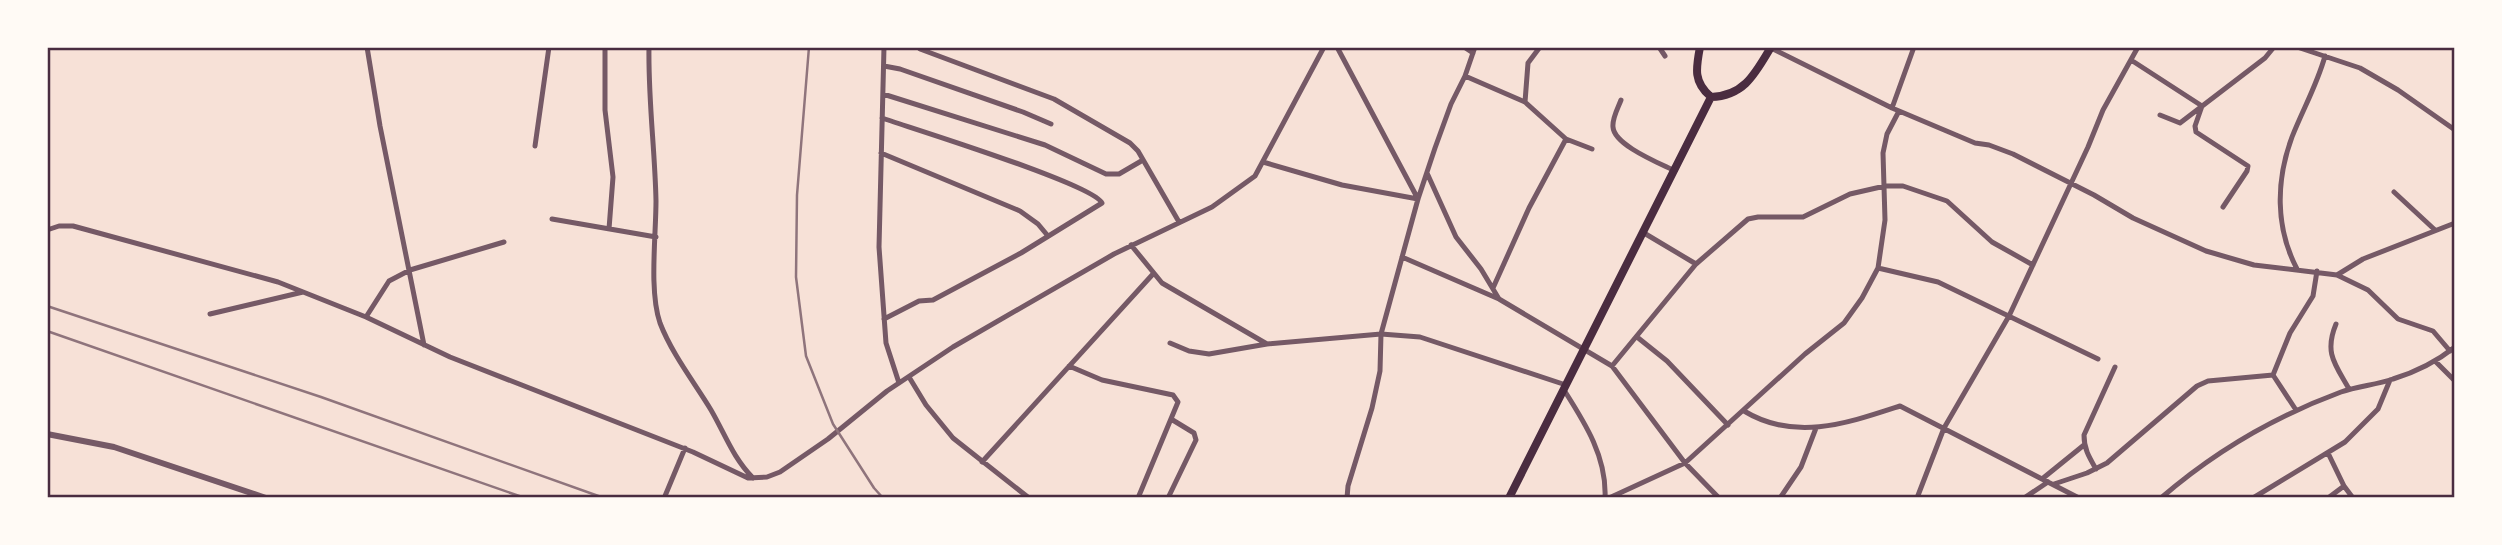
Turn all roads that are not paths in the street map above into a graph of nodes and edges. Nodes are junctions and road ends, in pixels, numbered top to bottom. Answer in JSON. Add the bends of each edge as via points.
{"nodes":[{"id":1,"x":367,"y":47,"type":"edge"},
{"id":2,"x":549,"y":47,"type":"edge"},
{"id":3,"x":605,"y":47,"type":"edge"},
{"id":4,"x":649,"y":47,"type":"edge"},
{"id":5,"x":884,"y":47,"type":"edge"},
{"id":6,"x":1324,"y":47,"type":"edge"},
{"id":7,"x":1464,"y":47,"type":"edge"},
{"id":8,"x":1540,"y":47,"type":"edge"},
{"id":9,"x":1659,"y":47,"type":"edge"},
{"id":10,"x":1700,"y":47,"type":"edge"},
{"id":11,"x":1914,"y":47,"type":"edge"},
{"id":12,"x":2138,"y":47,"type":"edge"},
{"id":13,"x":2274,"y":47,"type":"edge"},
{"id":14,"x":2297,"y":47,"type":"edge"},
{"id":15,"x":920,"y":48,"type":"edge"},
{"id":16,"x":1339,"y":48,"type":"edge"},
{"id":17,"x":1771,"y":48,"type":"edge"},
{"id":18,"x":1474,"y":50,"type":"edge"},
{"id":19,"x":1665,"y":56,"type":"dead end"},
{"id":20,"x":2325,"y":56,"type":"junction"},
{"id":21,"x":2131,"y":60,"type":"junction"},
{"id":22,"x":884,"y":66,"type":"junction"},
{"id":23,"x":1465,"y":76,"type":"junction"},
{"id":24,"x":883,"y":94,"type":"junction"},
{"id":25,"x":1711,"y":97,"type":"junction"},
{"id":26,"x":1621,"y":100,"type":"dead end"},
{"id":27,"x":1525,"y":102,"type":"junction"},
{"id":28,"x":2202,"y":106,"type":"junction"},
{"id":29,"x":1892,"y":108,"type":"junction"},
{"id":30,"x":1899,"y":111,"type":"junction"},
{"id":31,"x":2160,"y":115,"type":"dead end"},
{"id":32,"x":882,"y":118,"type":"junction"},
{"id":33,"x":1051,"y":124,"type":"dead end"},
{"id":34,"x":2455,"y":130,"type":"edge"},
{"id":35,"x":1566,"y":139,"type":"junction"},
{"id":36,"x":535,"y":146,"type":"dead end"},
{"id":37,"x":1592,"y":149,"type":"dead end"},
{"id":38,"x":881,"y":153,"type":"junction"},
{"id":39,"x":1143,"y":160,"type":"junction"},
{"id":40,"x":1263,"y":162,"type":"junction"},
{"id":41,"x":1675,"y":171,"type":"junction"},
{"id":42,"x":1427,"y":173,"type":"junction"},
{"id":43,"x":2071,"y":184,"type":"junction"},
{"id":44,"x":1885,"y":186,"type":"junction"},
{"id":45,"x":2394,"y":192,"type":"dead end"},
{"id":46,"x":1418,"y":199,"type":"junction"},
{"id":47,"x":2223,"y":207,"type":"dead end"},
{"id":48,"x":552,"y":219,"type":"dead end"},
{"id":49,"x":1179,"y":222,"type":"junction"},
{"id":50,"x":2455,"y":223,"type":"edge"},
{"id":51,"x":609,"y":229,"type":"junction"},
{"id":52,"x":47,"y":230,"type":"edge"},
{"id":53,"x":2435,"y":230,"type":"junction"},
{"id":54,"x":1644,"y":233,"type":"junction"},
{"id":55,"x":1048,"y":236,"type":"junction"},
{"id":56,"x":656,"y":237,"type":"junction"},
{"id":57,"x":504,"y":242,"type":"dead end"},
{"id":58,"x":1131,"y":245,"type":"junction"},
{"id":59,"x":1402,"y":257,"type":"junction"},
{"id":60,"x":1696,"y":264,"type":"junction"},
{"id":61,"x":2033,"y":265,"type":"junction"},
{"id":62,"x":1878,"y":268,"type":"junction"},
{"id":63,"x":2297,"y":268,"type":"junction"},
{"id":64,"x":410,"y":270,"type":"junction"},
{"id":65,"x":2317,"y":271,"type":"junction"},
{"id":66,"x":1153,"y":274,"type":"junction"},
{"id":67,"x":2337,"y":275,"type":"junction"},
{"id":68,"x":1493,"y":288,"type":"junction"},
{"id":69,"x":303,"y":292,"type":"junction"},
{"id":70,"x":1499,"y":299,"type":"junction"},
{"id":71,"x":210,"y":314,"type":"dead end"},
{"id":72,"x":2009,"y":316,"type":"junction"},
{"id":73,"x":366,"y":317,"type":"junction"},
{"id":74,"x":884,"y":319,"type":"junction"},
{"id":75,"x":2336,"y":324,"type":"dead end"},
{"id":76,"x":1381,"y":334,"type":"junction"},
{"id":77,"x":1637,"y":337,"type":"junction"},
{"id":78,"x":1170,"y":343,"type":"dead end"},
{"id":79,"x":1267,"y":344,"type":"junction"},
{"id":80,"x":424,"y":345,"type":"junction"},
{"id":81,"x":1584,"y":348,"type":"junction"},
{"id":82,"x":2452,"y":349,"type":"edge"},
{"id":83,"x":2098,"y":359,"type":"dead end"},
{"id":84,"x":2435,"y":361,"type":"junction"},
{"id":85,"x":1069,"y":366,"type":"junction"},
{"id":86,"x":1612,"y":366,"type":"junction"},
{"id":87,"x":2115,"y":368,"type":"dead end"},
{"id":88,"x":2273,"y":375,"type":"junction"},
{"id":89,"x":909,"y":377,"type":"junction"},
{"id":90,"x":2390,"y":380,"type":"junction"},
{"id":91,"x":2455,"y":381,"type":"edge"},
{"id":92,"x":899,"y":383,"type":"junction"},
{"id":93,"x":1565,"y":388,"type":"junction"},
{"id":94,"x":2349,"y":389,"type":"junction"},
{"id":95,"x":2296,"y":410,"type":"junction"},
{"id":96,"x":1744,"y":411,"type":"junction"},
{"id":97,"x":1171,"y":419,"type":"junction"},
{"id":98,"x":1728,"y":425,"type":"junction"},
{"id":99,"x":1816,"y":428,"type":"junction"},
{"id":100,"x":1944,"y":428,"type":"junction"},
{"id":101,"x":47,"y":434,"type":"edge"},
{"id":102,"x":2084,"y":445,"type":"junction"},
{"id":103,"x":685,"y":448,"type":"junction"},
{"id":104,"x":2328,"y":453,"type":"junction"},
{"id":105,"x":982,"y":462,"type":"junction"},
{"id":106,"x":1685,"y":463,"type":"junction"},
{"id":107,"x":2096,"y":469,"type":"junction"},
{"id":108,"x":753,"y":478,"type":"junction"},
{"id":109,"x":2048,"y":482,"type":"junction"},
{"id":110,"x":2344,"y":486,"type":"junction"},
{"id":111,"x":666,"y":496,"type":"edge"},
{"id":112,"x":266,"y":498,"type":"edge"},
{"id":113,"x":1029,"y":498,"type":"edge"},
{"id":114,"x":1138,"y":498,"type":"edge"},
{"id":115,"x":1168,"y":498,"type":"edge"},
{"id":116,"x":1348,"y":498,"type":"edge"},
{"id":117,"x":1509,"y":498,"type":"edge"},
{"id":118,"x":1607,"y":498,"type":"edge"},
{"id":119,"x":1719,"y":498,"type":"edge"},
{"id":120,"x":1780,"y":498,"type":"edge"},
{"id":121,"x":1917,"y":498,"type":"edge"},
{"id":122,"x":2024,"y":498,"type":"edge"},
{"id":123,"x":2079,"y":498,"type":"edge"},
{"id":124,"x":2161,"y":498,"type":"edge"},
{"id":125,"x":2252,"y":498,"type":"edge"},
{"id":126,"x":2328,"y":498,"type":"edge"},
{"id":127,"x":2353,"y":498,"type":"edge"}],
"edges":[{"from":1,"to":64,"type":"street"},
{"from":2,"to":36,"type":"street"},
{"from":3,"to":51,"type":"street","via":[[605,110],[613,177]]},
{"from":4,"to":56,"type":"street"},
{"from":5,"to":22,"type":"street"},
{"from":6,"to":40,"type":"street"},
{"from":7,"to":18,"type":"street"},
{"from":8,"to":27,"type":"street","via":[[1528,64]]},
{"from":9,"to":19,"type":"street"},
{"from":10,"to":25,"type":"highway","via":[[1697,78]]},
{"from":11,"to":29,"type":"street"},
{"from":12,"to":21,"type":"street"},
{"from":13,"to":28,"type":"street"},
{"from":14,"to":20,"type":"street"},
{"from":15,"to":39,"type":"street","via":[[1054,99],[1130,143]]},
{"from":16,"to":46,"type":"street"},
{"from":17,"to":25,"type":"highway","via":[[1739,91]]},
{"from":17,"to":29,"type":"street"},
{"from":18,"to":23,"type":"street"},
{"from":20,"to":34,"type":"street","via":[[2360,68]]},
{"from":20,"to":63,"type":"street","via":[[2284,161],[2279,211]]},
{"from":21,"to":28,"type":"street"},
{"from":21,"to":43,"type":"street"},
{"from":22,"to":24,"type":"street"},
{"from":22,"to":33,"type":"street"},
{"from":23,"to":27,"type":"street"},
{"from":23,"to":42,"type":"street"},
{"from":24,"to":32,"type":"street"},
{"from":24,"to":39,"type":"street","via":[[1045,145],[1106,174],[1119,174]]},
{"from":25,"to":41,"type":"highway"},
{"from":26,"to":41,"type":"street","via":[[1612,128],[1615,135]]},
{"from":27,"to":35,"type":"street"},
{"from":28,"to":31,"type":"street","via":[[2180,123]]},
{"from":28,"to":47,"type":"street","via":[[2196,132],[2248,166]]},
{"from":29,"to":30,"type":"street"},
{"from":30,"to":43,"type":"street","via":[[2013,154]]},
{"from":30,"to":44,"type":"street","via":[[1882,153]]},
{"from":32,"to":38,"type":"street"},
{"from":32,"to":55,"type":"street","via":[[1066,181],[1101,200],[1099,207]]},
{"from":35,"to":37,"type":"street"},
{"from":35,"to":68,"type":"street"},
{"from":38,"to":55,"type":"street","via":[[1020,211]]},
{"from":38,"to":74,"type":"street"},
{"from":39,"to":49,"type":"street"},
{"from":40,"to":46,"type":"street","via":[[1342,185]]},
{"from":40,"to":49,"type":"street","via":[[1239,189]]},
{"from":41,"to":54,"type":"highway"},
{"from":42,"to":46,"type":"street"},
{"from":42,"to":68,"type":"street","via":[[1456,237]]},
{"from":43,"to":61,"type":"street"},
{"from":43,"to":63,"type":"street","via":[[2206,251],[2254,265]]},
{"from":44,"to":60,"type":"street","via":[[1850,194],[1803,217],[1748,219]]},
{"from":44,"to":61,"type":"street","via":[[1915,188],[1947,201],[1992,242]]},
{"from":44,"to":62,"type":"street"},
{"from":45,"to":53,"type":"street"},
{"from":46,"to":59,"type":"street"},
{"from":48,"to":51,"type":"street"},
{"from":49,"to":58,"type":"street"},
{"from":50,"to":53,"type":"street"},
{"from":51,"to":56,"type":"street"},
{"from":52,"to":69,"type":"street","via":[[73,226]]},
{"from":53,"to":67,"type":"street","via":[[2363,259]]},
{"from":54,"to":60,"type":"street"},
{"from":54,"to":81,"type":"highway"},
{"from":55,"to":74,"type":"street","via":[[933,300],[919,301]]},
{"from":56,"to":108,"type":"street","via":[[660,323],[733,455]]},
{"from":57,"to":64,"type":"street"},
{"from":58,"to":66,"type":"street"},
{"from":58,"to":89,"type":"street"},
{"from":59,"to":70,"type":"street"},
{"from":59,"to":76,"type":"street"},
{"from":60,"to":77,"type":"street"},
{"from":61,"to":72,"type":"street"},
{"from":62,"to":72,"type":"street","via":[[1938,282]]},
{"from":62,"to":96,"type":"street","via":[[1844,323]]},
{"from":63,"to":65,"type":"street"},
{"from":64,"to":73,"type":"street","via":[[389,281]]},
{"from":64,"to":80,"type":"street"},
{"from":65,"to":67,"type":"street"},
{"from":65,"to":88,"type":"street","via":[[2313,296],[2290,333]]},
{"from":66,"to":79,"type":"street"},
{"from":66,"to":85,"type":"street"},
{"from":67,"to":82,"type":"street","via":[[2368,290],[2398,319],[2433,331]]},
{"from":68,"to":70,"type":"street"},
{"from":69,"to":71,"type":"street"},
{"from":69,"to":73,"type":"street"},
{"from":70,"to":81,"type":"street"},
{"from":72,"to":83,"type":"street"},
{"from":72,"to":100,"type":"street"},
{"from":73,"to":80,"type":"street"},
{"from":74,"to":92,"type":"street","via":[[886,343]]},
{"from":75,"to":94,"type":"street","via":[[2330,338],[2331,356]]},
{"from":76,"to":79,"type":"street"},
{"from":76,"to":93,"type":"street","via":[[1420,337]]},
{"from":76,"to":116,"type":"street","via":[[1380,371]]},
{"from":77,"to":86,"type":"street"},
{"from":77,"to":98,"type":"street","via":[[1667,361]]},
{"from":78,"to":79,"type":"street","via":[[1198,354]]},
{"from":80,"to":103,"type":"street"},
{"from":81,"to":86,"type":"street"},
{"from":81,"to":93,"type":"highway"},
{"from":82,"to":84,"type":"street"},
{"from":84,"to":90,"type":"street"},
{"from":84,"to":91,"type":"street"},
{"from":85,"to":97,"type":"street","via":[[1102,380],[1173,395],[1178,401]]},
{"from":85,"to":105,"type":"street"},
{"from":86,"to":106,"type":"street"},
{"from":87,"to":102,"type":"street","via":[[2092,415]]},
{"from":88,"to":95,"type":"street"},
{"from":88,"to":107,"type":"street","via":[[2197,386]]},
{"from":89,"to":92,"type":"street"},
{"from":89,"to":105,"type":"street","via":[[953,438]]},
{"from":90,"to":94,"type":"street"},
{"from":90,"to":104,"type":"street","via":[[2378,409]]},
{"from":92,"to":108,"type":"street","via":[[780,472]]},
{"from":93,"to":117,"type":"highway"},
{"from":93,"to":118,"type":"street","via":[[1597,450]]},
{"from":94,"to":95,"type":"street"},
{"from":95,"to":124,"type":"street","via":[[2222,451]]},
{"from":96,"to":98,"type":"street"},
{"from":96,"to":99,"type":"street","via":[[1773,424]]},
{"from":97,"to":114,"type":"street"},
{"from":97,"to":115,"type":"street","via":[[1194,433],[1196,440]]},
{"from":98,"to":106,"type":"street"},
{"from":99,"to":100,"type":"street","via":[[1900,405]]},
{"from":99,"to":120,"type":"street","via":[[1801,467]]},
{"from":100,"to":109,"type":"street"},
{"from":100,"to":121,"type":"street"},
{"from":101,"to":112,"type":"street","via":[[114,447]]},
{"from":102,"to":107,"type":"street"},
{"from":102,"to":109,"type":"street"},
{"from":103,"to":108,"type":"street"},
{"from":103,"to":111,"type":"street"},
{"from":104,"to":110,"type":"street"},
{"from":104,"to":125,"type":"street"},
{"from":105,"to":113,"type":"street"},
{"from":106,"to":118,"type":"street"},
{"from":106,"to":119,"type":"street"},
{"from":107,"to":109,"type":"street"},
{"from":109,"to":122,"type":"street"},
{"from":109,"to":123,"type":"street"},
{"from":110,"to":126,"type":"street"},
{"from":110,"to":127,"type":"street"}]}
